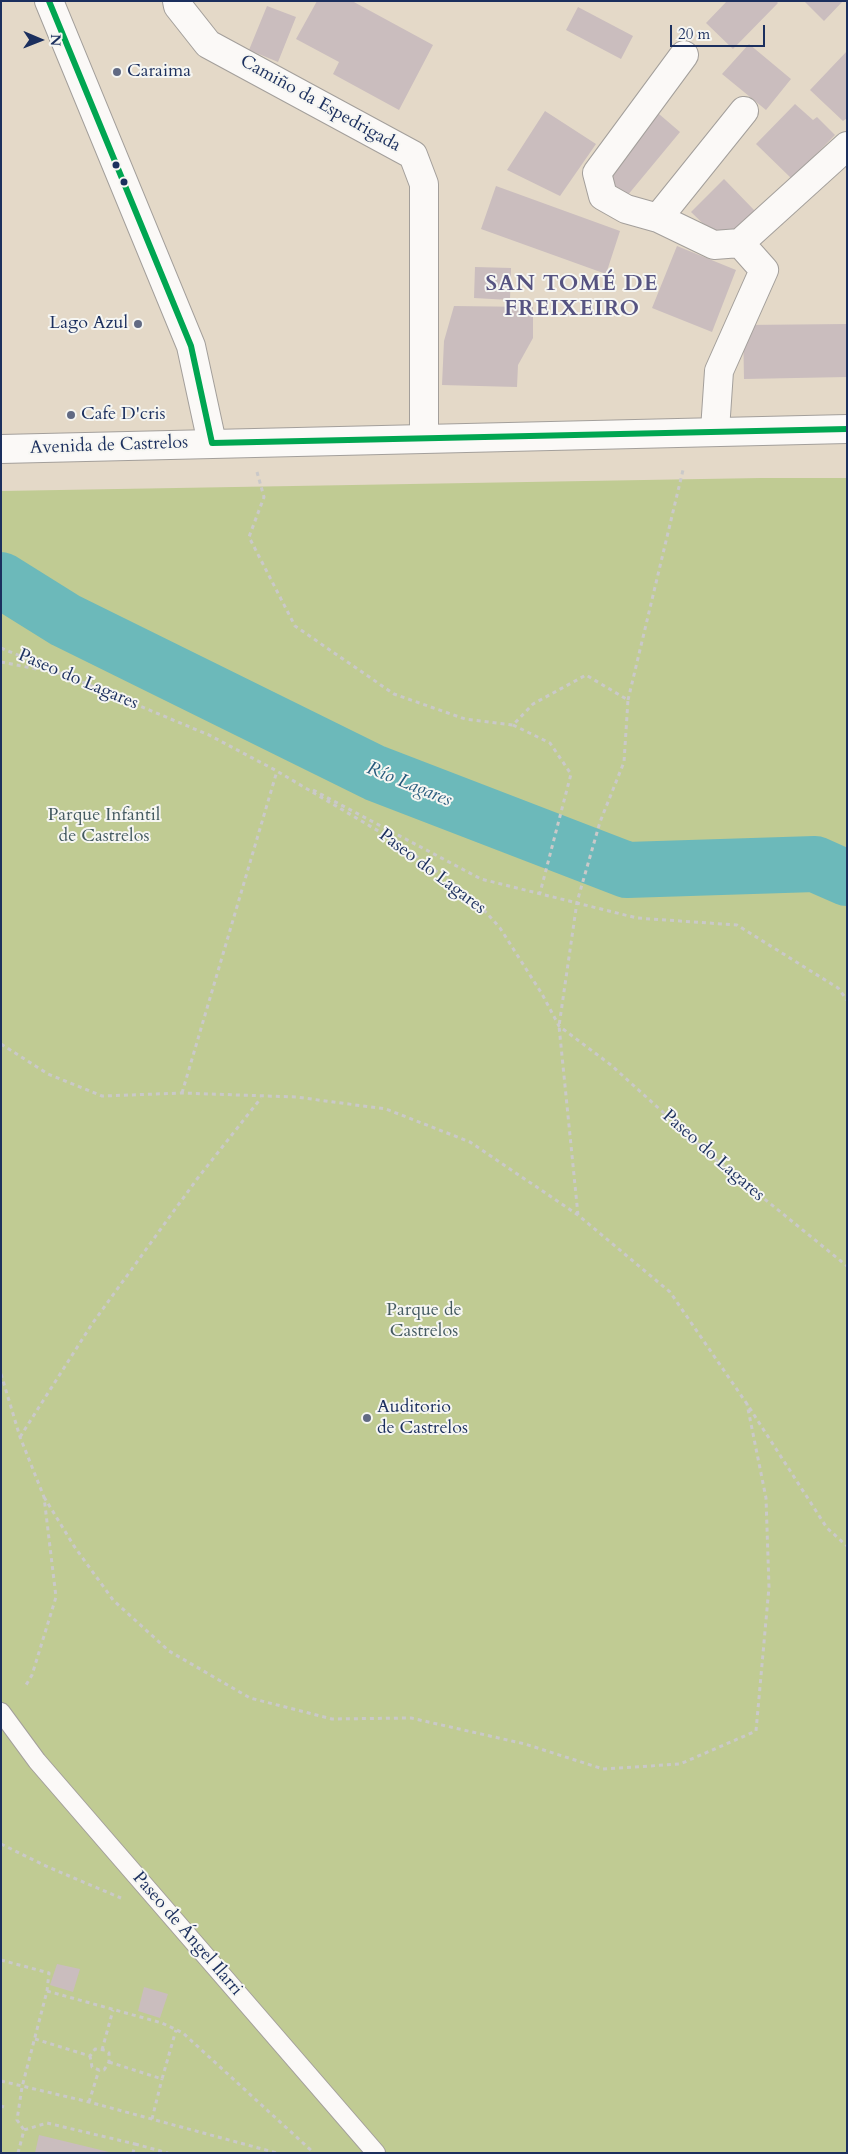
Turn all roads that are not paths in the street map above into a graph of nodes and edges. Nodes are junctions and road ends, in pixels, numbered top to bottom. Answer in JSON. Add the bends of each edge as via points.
{"nodes":[{"id":1,"x":49,"y":1,"type":"edge"},
{"id":2,"x":177,"y":1,"type":"edge"},
{"id":3,"x":684,"y":54,"type":"dead end"},
{"id":4,"x":744,"y":111,"type":"dead end"},
{"id":5,"x":847,"y":146,"type":"edge"},
{"id":6,"x":658,"y":218,"type":"junction"},
{"id":7,"x":740,"y":243,"type":"junction"},
{"id":8,"x":847,"y":429,"type":"edge"},
{"id":9,"x":715,"y":430,"type":"junction"},
{"id":10,"x":424,"y":437,"type":"junction"},
{"id":11,"x":212,"y":443,"type":"junction"},
{"id":12,"x":1,"y":449,"type":"edge"},
{"id":13,"x":1,"y":1712,"type":"edge"},
{"id":14,"x":376,"y":2153,"type":"edge"}],
"edges":[{"from":1,"to":11,"type":"street","via":[[191,346]]},
{"from":2,"to":10,"type":"street","name":"Camiño da Espedrigada","via":[[208,44],[413,155],[424,184]]},
{"from":3,"to":6,"type":"street","via":[[597,173],[603,196],[626,209]]},
{"from":4,"to":6,"type":"street"},
{"from":5,"to":7,"type":"street"},
{"from":6,"to":7,"type":"street","via":[[714,245]]},
{"from":7,"to":9,"type":"street","via":[[764,270],[719,371]]},
{"from":8,"to":9,"type":"street","name":"Avenida de Castrelos"},
{"from":9,"to":10,"type":"street","name":"Avenida de Castrelos"},
{"from":10,"to":11,"type":"street","name":"Avenida de Castrelos"},
{"from":11,"to":12,"type":"street","name":"Avenida de Castrelos"},
{"from":13,"to":14,"type":"lane","name":"Paseo de Ángel Ilarri","via":[[37,1761]]}]}
